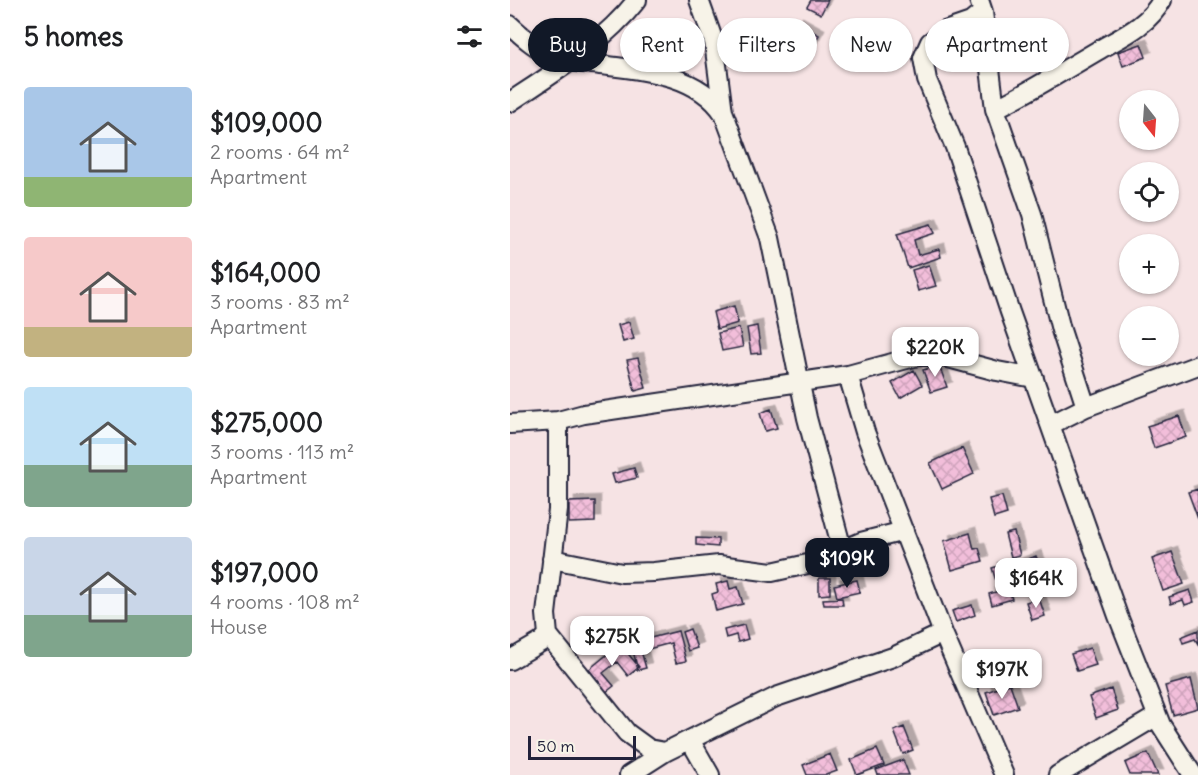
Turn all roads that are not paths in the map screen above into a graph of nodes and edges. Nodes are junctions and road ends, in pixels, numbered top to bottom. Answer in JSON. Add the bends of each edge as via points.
{"nodes":[{"id":1,"x":637,"y":0,"type":"edge"},
{"id":2,"x":699,"y":0,"type":"edge"},
{"id":3,"x":1162,"y":0,"type":"edge"},
{"id":4,"x":981,"y":6,"type":"edge"},
{"id":5,"x":510,"y":25,"type":"edge"},
{"id":6,"x":608,"y":32,"type":"edge"},
{"id":7,"x":528,"y":42,"type":"edge"},
{"id":8,"x":608,"y":67,"type":"edge"},
{"id":9,"x":556,"y":72,"type":"edge"},
{"id":10,"x":510,"y":102,"type":"edge"},
{"id":11,"x":995,"y":109,"type":"junction"},
{"id":12,"x":724,"y":114,"type":"junction"},
{"id":13,"x":1198,"y":365,"type":"edge"},
{"id":14,"x":848,"y":375,"type":"junction"},
{"id":15,"x":1034,"y":378,"type":"junction"},
{"id":16,"x":801,"y":381,"type":"junction"},
{"id":17,"x":1086,"y":407,"type":"junction"},
{"id":18,"x":558,"y":421,"type":"junction"},
{"id":19,"x":510,"y":424,"type":"edge"},
{"id":20,"x":1052,"y":424,"type":"junction"},
{"id":21,"x":904,"y":531,"type":"junction"},
{"id":22,"x":842,"y":549,"type":"junction"},
{"id":23,"x":552,"y":559,"type":"junction"},
{"id":24,"x":943,"y":633,"type":"junction"},
{"id":25,"x":548,"y":635,"type":"junction"},
{"id":26,"x":510,"y":660,"type":"edge"},
{"id":27,"x":1157,"y":716,"type":"junction"},
{"id":28,"x":690,"y":740,"type":"junction"},
{"id":29,"x":664,"y":752,"type":"junction"},
{"id":30,"x":629,"y":775,"type":"edge"},
{"id":31,"x":710,"y":775,"type":"edge"},
{"id":32,"x":1004,"y":775,"type":"edge"},
{"id":33,"x":1058,"y":775,"type":"edge"},
{"id":34,"x":1193,"y":775,"type":"edge"}],
"edges":[{"from":1,"to":6,"type":"street"},
{"from":2,"to":12,"type":"street","via":[[714,42]]},
{"from":3,"to":11,"type":"street","via":[[1153,14],[1128,34]]},
{"from":4,"to":11,"type":"street"},
{"from":4,"to":15,"type":"street","via":[[971,22],[936,35],[926,50],[924,68]]},
{"from":5,"to":7,"type":"street"},
{"from":8,"to":12,"type":"street","via":[[679,80],[700,89]]},
{"from":9,"to":10,"type":"street"},
{"from":11,"to":17,"type":"street","via":[[1032,214],[1061,330]]},
{"from":12,"to":16,"type":"street","via":[[770,238]]},
{"from":13,"to":17,"type":"street"},
{"from":14,"to":15,"type":"street","via":[[918,356],[941,356]]},
{"from":14,"to":16,"type":"street"},
{"from":14,"to":21,"type":"street","via":[[865,432]]},
{"from":15,"to":20,"type":"street"},
{"from":16,"to":18,"type":"street","via":[[593,412]]},
{"from":16,"to":22,"type":"street","via":[[824,491]]},
{"from":17,"to":20,"type":"street"},
{"from":18,"to":19,"type":"street"},
{"from":18,"to":23,"type":"street","via":[[559,477]]},
{"from":20,"to":27,"type":"street","via":[[1085,527]]},
{"from":21,"to":22,"type":"street"},
{"from":21,"to":24,"type":"street"},
{"from":22,"to":23,"type":"street","via":[[812,563],[772,572],[719,564],[622,573]]},
{"from":23,"to":25,"type":"street","via":[[546,614]]},
{"from":24,"to":28,"type":"street","via":[[892,657],[776,697]]},
{"from":24,"to":32,"type":"street"},
{"from":25,"to":26,"type":"street"},
{"from":25,"to":29,"type":"street","via":[[627,733],[649,749]]},
{"from":27,"to":33,"type":"street"},
{"from":27,"to":34,"type":"street"},
{"from":28,"to":29,"type":"street"},
{"from":28,"to":31,"type":"street"},
{"from":29,"to":30,"type":"street"}]}
